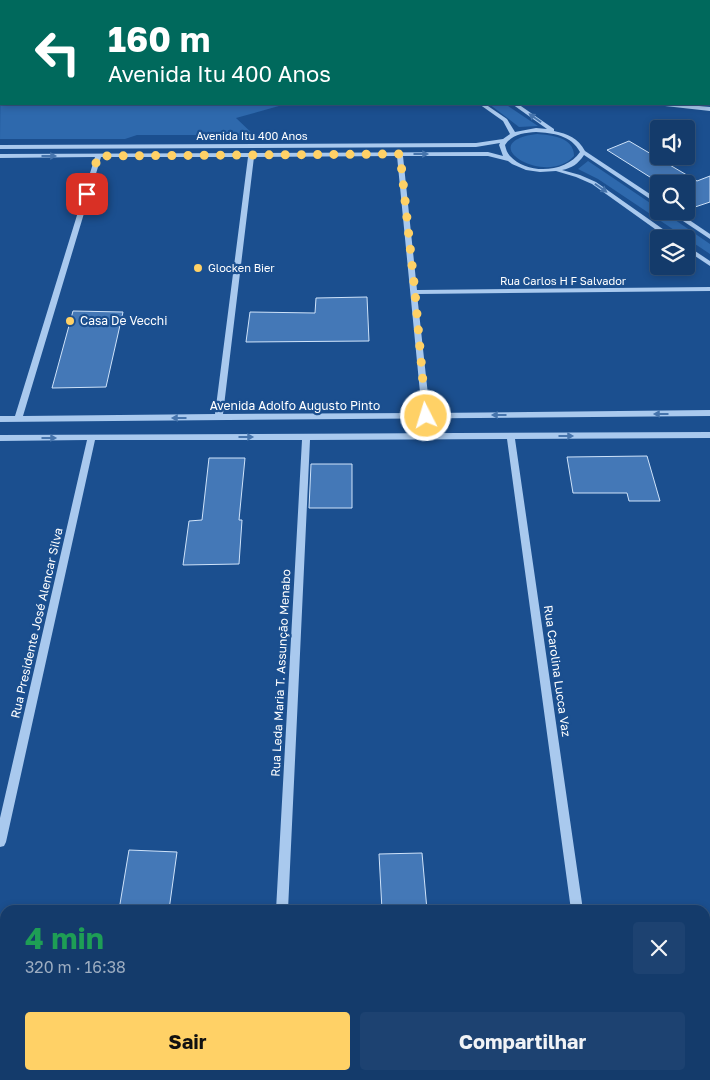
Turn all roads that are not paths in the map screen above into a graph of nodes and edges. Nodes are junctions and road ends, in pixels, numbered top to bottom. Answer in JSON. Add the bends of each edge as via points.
{"nodes":[{"id":1,"x":483,"y":105,"type":"edge"},
{"id":2,"x":515,"y":105,"type":"edge"},
{"id":3,"x":677,"y":105,"type":"edge"},
{"id":4,"x":710,"y":108,"type":"edge"},
{"id":5,"x":554,"y":132,"type":"junction"},
{"id":6,"x":513,"y":134,"type":"junction"},
{"id":7,"x":504,"y":141,"type":"junction"},
{"id":8,"x":0,"y":147,"type":"edge"},
{"id":9,"x":583,"y":152,"type":"junction"},
{"id":10,"x":400,"y":154,"type":"junction"},
{"id":11,"x":251,"y":155,"type":"junction"},
{"id":12,"x":0,"y":156,"type":"edge"},
{"id":13,"x":98,"y":156,"type":"junction"},
{"id":14,"x":508,"y":159,"type":"junction"},
{"id":15,"x":557,"y":170,"type":"junction"},
{"id":16,"x":650,"y":197,"type":"edge"},
{"id":17,"x":684,"y":220,"type":"edge"},
{"id":18,"x":661,"y":230,"type":"edge"},
{"id":19,"x":710,"y":237,"type":"edge"},
{"id":20,"x":695,"y":253,"type":"edge"},
{"id":21,"x":710,"y":264,"type":"edge"},
{"id":22,"x":710,"y":290,"type":"edge"},
{"id":23,"x":415,"y":292,"type":"junction"},
{"id":24,"x":710,"y":413,"type":"edge"},
{"id":25,"x":426,"y":416,"type":"junction"},
{"id":26,"x":219,"y":417,"type":"junction"},
{"id":27,"x":0,"y":419,"type":"edge"},
{"id":28,"x":18,"y":419,"type":"junction"},
{"id":29,"x":710,"y":435,"type":"edge"},
{"id":30,"x":511,"y":436,"type":"junction"},
{"id":31,"x":306,"y":437,"type":"junction"},
{"id":32,"x":0,"y":438,"type":"edge"},
{"id":33,"x":92,"y":438,"type":"junction"},
{"id":34,"x":0,"y":842,"type":"edge"},
{"id":35,"x":282,"y":905,"type":"edge"},
{"id":36,"x":576,"y":905,"type":"edge"}],
"edges":[{"from":1,"to":6,"type":"street","via":[[505,120]]},
{"from":5,"to":2,"type":"street","one_way":true},
{"from":3,"to":4,"type":"street"},
{"from":5,"to":6,"type":"street","via":[[528,130]]},
{"from":5,"to":9,"type":"street","via":[[574,140]]},
{"from":6,"to":7,"type":"street"},
{"from":7,"to":8,"type":"street","name":"Avenida Itu 400 Anos","via":[[476,145]]},
{"from":7,"to":14,"type":"street","via":[[502,150]]},
{"from":9,"to":15,"type":"street","via":[[575,164]]},
{"from":9,"to":16,"type":"street"},
{"from":10,"to":11,"type":"street","name":"Avenida Itu 400 Anos"},
{"from":10,"to":14,"type":"street","name":"Avenida Itu 400 Anos","one_way":true,"via":[[488,154]]},
{"from":10,"to":23,"type":"street"},
{"from":11,"to":13,"type":"street","name":"Avenida Itu 400 Anos"},
{"from":11,"to":26,"type":"street"},
{"from":12,"to":13,"type":"street","name":"Avenida Itu 400 Anos","one_way":true},
{"from":13,"to":28,"type":"street"},
{"from":14,"to":15,"type":"street","name":"Avenida Itu 400 Anos","via":[[535,170]]},
{"from":15,"to":18,"type":"street","one_way":true,"via":[[594,183]]},
{"from":17,"to":19,"type":"street"},
{"from":20,"to":21,"type":"street"},
{"from":22,"to":23,"type":"street","name":"Rua Carlos H F Salvador"},
{"from":23,"to":25,"type":"street"},
{"from":24,"to":25,"type":"street","name":"Avenida Adolfo Augusto Pinto","one_way":true},
{"from":25,"to":26,"type":"street","name":"Avenida Adolfo Augusto Pinto"},
{"from":26,"to":28,"type":"street","name":"Avenida Adolfo Augusto Pinto","one_way":true},
{"from":27,"to":28,"type":"street","name":"Avenida Adolfo Augusto Pinto"},
{"from":30,"to":29,"type":"street","one_way":true},
{"from":30,"to":31,"type":"street"},
{"from":30,"to":36,"type":"street","name":"Rua Carolina Lucca Vaz"},
{"from":33,"to":31,"type":"street","one_way":true},
{"from":31,"to":35,"type":"street","name":"Rua Leda Maria T. Assunção Menabo"},
{"from":32,"to":33,"type":"street","one_way":true},
{"from":33,"to":34,"type":"street","name":"Rua Presidente José Alencar Silva"}]}
